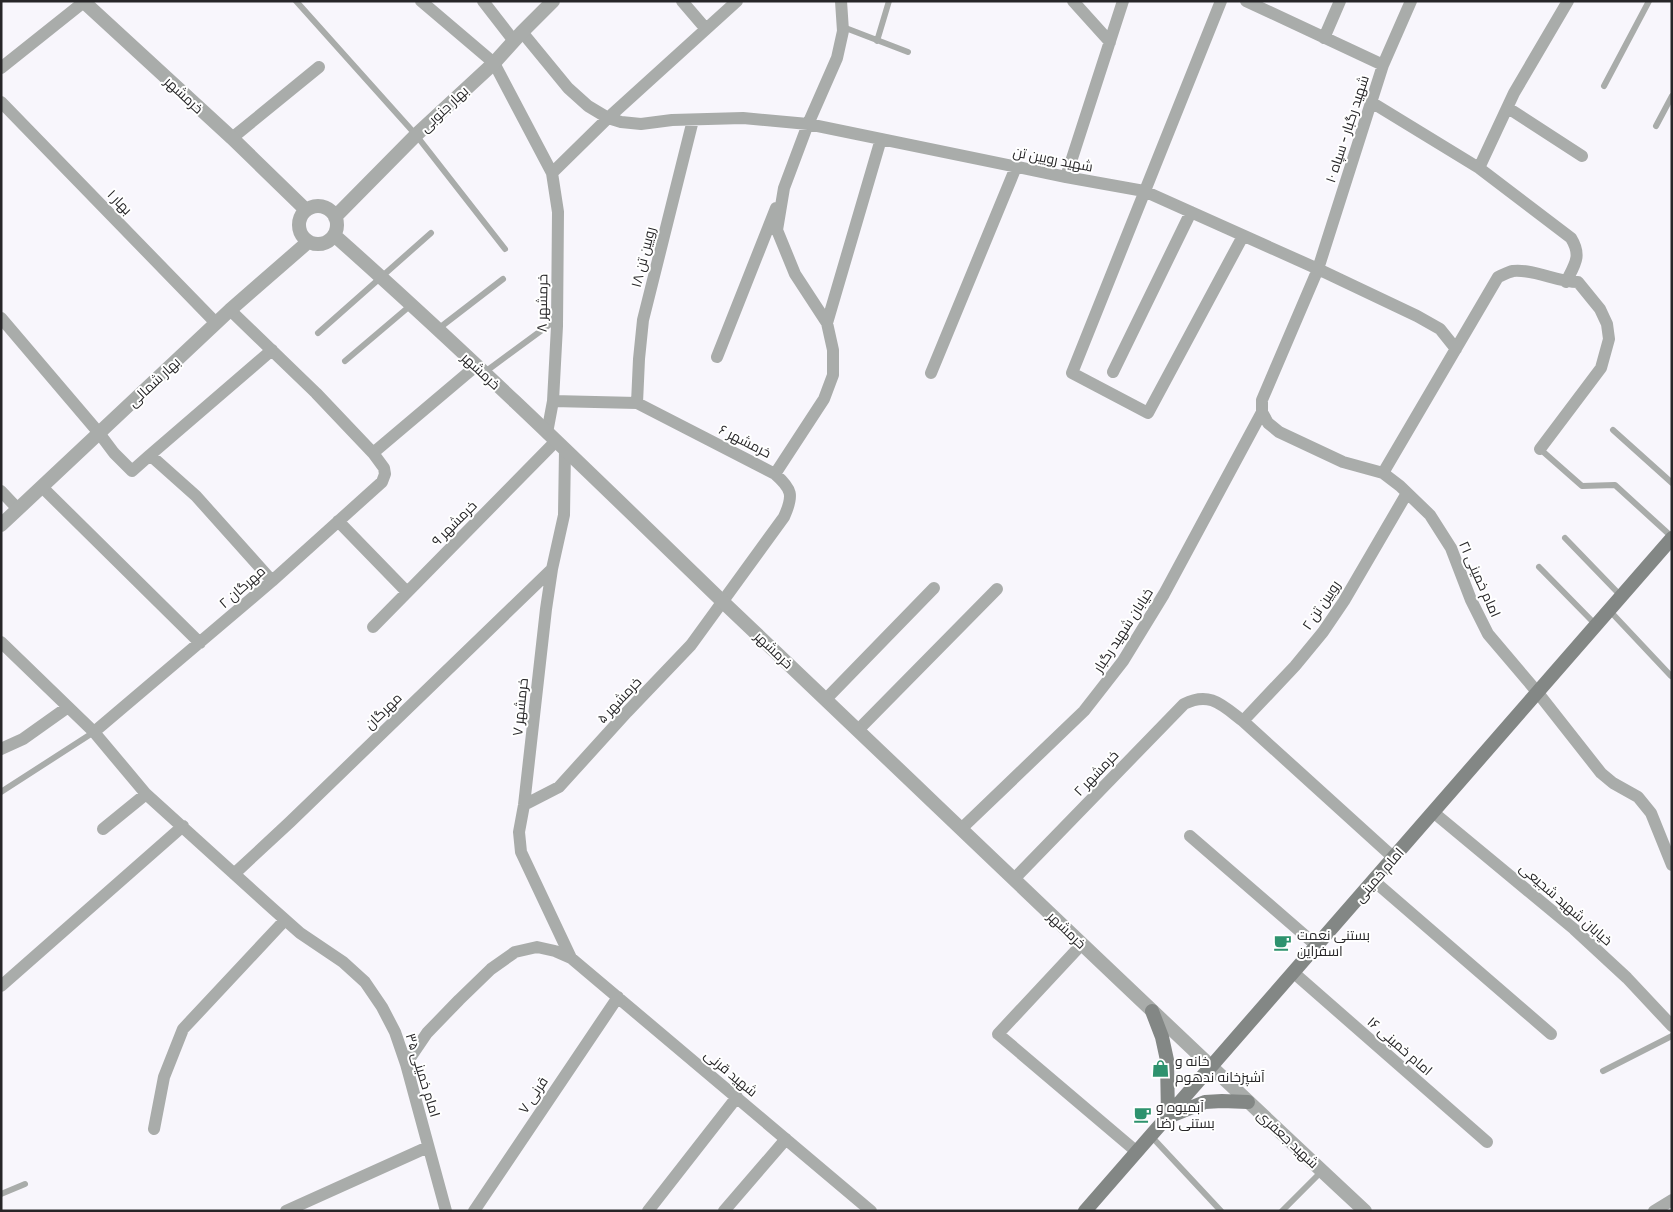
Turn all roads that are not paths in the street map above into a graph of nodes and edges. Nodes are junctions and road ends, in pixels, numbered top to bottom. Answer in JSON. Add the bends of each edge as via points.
{"nodes":[{"id":1,"x":296,"y":1,"type":"edge"},
{"id":2,"x":421,"y":1,"type":"edge"},
{"id":3,"x":483,"y":1,"type":"edge"},
{"id":4,"x":553,"y":1,"type":"edge"},
{"id":5,"x":682,"y":1,"type":"edge"},
{"id":6,"x":737,"y":1,"type":"edge"},
{"id":7,"x":841,"y":1,"type":"edge"},
{"id":8,"x":889,"y":1,"type":"edge"},
{"id":9,"x":1073,"y":1,"type":"edge"},
{"id":10,"x":1123,"y":1,"type":"edge"},
{"id":11,"x":1221,"y":1,"type":"edge"},
{"id":12,"x":1340,"y":1,"type":"edge"},
{"id":13,"x":1411,"y":1,"type":"edge"},
{"id":14,"x":1568,"y":1,"type":"edge"},
{"id":15,"x":1649,"y":1,"type":"edge"},
{"id":16,"x":84,"y":2,"type":"edge"},
{"id":17,"x":1249,"y":2,"type":"edge"},
{"id":18,"x":843,"y":27,"type":"junction"},
{"id":19,"x":706,"y":29,"type":"junction"},
{"id":20,"x":518,"y":36,"type":"junction"},
{"id":21,"x":1324,"y":38,"type":"junction"},
{"id":22,"x":878,"y":41,"type":"junction"},
{"id":23,"x":1110,"y":42,"type":"junction"},
{"id":24,"x":908,"y":52,"type":"dead end"},
{"id":25,"x":494,"y":63,"type":"junction"},
{"id":26,"x":1383,"y":65,"type":"junction"},
{"id":27,"x":319,"y":67,"type":"dead end"},
{"id":28,"x":1,"y":68,"type":"edge"},
{"id":29,"x":1604,"y":86,"type":"dead end"},
{"id":30,"x":1672,"y":96,"type":"edge"},
{"id":31,"x":1,"y":102,"type":"edge"},
{"id":32,"x":1371,"y":102,"type":"junction"},
{"id":33,"x":1508,"y":108,"type":"junction"},
{"id":34,"x":608,"y":118,"type":"junction"},
{"id":35,"x":693,"y":120,"type":"junction"},
{"id":36,"x":808,"y":124,"type":"junction"},
{"id":37,"x":1656,"y":126,"type":"dead end"},
{"id":38,"x":416,"y":135,"type":"junction"},
{"id":39,"x":232,"y":138,"type":"junction"},
{"id":40,"x":881,"y":139,"type":"junction"},
{"id":41,"x":1582,"y":156,"type":"dead end"},
{"id":42,"x":1016,"y":167,"type":"junction"},
{"id":43,"x":1480,"y":168,"type":"junction"},
{"id":44,"x":552,"y":173,"type":"junction"},
{"id":45,"x":1066,"y":177,"type":"junction"},
{"id":46,"x":784,"y":188,"type":"junction"},
{"id":47,"x":1144,"y":191,"type":"junction"},
{"id":48,"x":306,"y":210,"type":"junction"},
{"id":49,"x":1191,"y":212,"type":"junction"},
{"id":50,"x":335,"y":217,"type":"junction"},
{"id":51,"x":431,"y":232,"type":"dead end"},
{"id":52,"x":334,"y":235,"type":"junction"},
{"id":53,"x":1243,"y":236,"type":"junction"},
{"id":54,"x":308,"y":242,"type":"junction"},
{"id":55,"x":506,"y":248,"type":"dead end"},
{"id":56,"x":1318,"y":269,"type":"junction"},
{"id":57,"x":382,"y":277,"type":"junction"},
{"id":58,"x":503,"y":279,"type":"dead end"},
{"id":59,"x":1566,"y":282,"type":"junction"},
{"id":60,"x":411,"y":305,"type":"junction"},
{"id":61,"x":230,"y":310,"type":"junction"},
{"id":62,"x":1,"y":318,"type":"edge"},
{"id":63,"x":557,"y":318,"type":"junction"},
{"id":64,"x":216,"y":323,"type":"junction"},
{"id":65,"x":828,"y":323,"type":"junction"},
{"id":66,"x":437,"y":329,"type":"junction"},
{"id":67,"x":318,"y":333,"type":"dead end"},
{"id":68,"x":1456,"y":349,"type":"junction"},
{"id":69,"x":272,"y":350,"type":"junction"},
{"id":70,"x":717,"y":357,"type":"dead end"},
{"id":71,"x":345,"y":361,"type":"dead end"},
{"id":72,"x":480,"y":370,"type":"junction"},
{"id":73,"x":1113,"y":372,"type":"dead end"},
{"id":74,"x":931,"y":373,"type":"dead end"},
{"id":75,"x":553,"y":400,"type":"junction"},
{"id":76,"x":637,"y":403,"type":"junction"},
{"id":77,"x":1262,"y":412,"type":"junction"},
{"id":78,"x":1613,"y":430,"type":"dead end"},
{"id":79,"x":99,"y":433,"type":"junction"},
{"id":80,"x":556,"y":441,"type":"junction"},
{"id":81,"x":1540,"y":448,"type":"joint"},
{"id":82,"x":373,"y":454,"type":"junction"},
{"id":83,"x":150,"y":455,"type":"junction"},
{"id":84,"x":1383,"y":473,"type":"junction"},
{"id":85,"x":775,"y":474,"type":"junction"},
{"id":86,"x":1672,"y":483,"type":"edge"},
{"id":87,"x":42,"y":487,"type":"junction"},
{"id":88,"x":1,"y":492,"type":"edge"},
{"id":89,"x":1407,"y":494,"type":"junction"},
{"id":90,"x":18,"y":509,"type":"junction"},
{"id":91,"x":338,"y":521,"type":"junction"},
{"id":92,"x":1,"y":525,"type":"edge"},
{"id":93,"x":1565,"y":538,"type":"dead end"},
{"id":94,"x":1672,"y":538,"type":"edge"},
{"id":95,"x":1539,"y":566,"type":"dead end"},
{"id":96,"x":552,"y":569,"type":"junction"},
{"id":97,"x":272,"y":581,"type":"junction"},
{"id":98,"x":934,"y":588,"type":"dead end"},
{"id":99,"x":997,"y":589,"type":"dead end"},
{"id":100,"x":407,"y":592,"type":"junction"},
{"id":101,"x":1621,"y":596,"type":"junction"},
{"id":102,"x":724,"y":602,"type":"junction"},
{"id":103,"x":1609,"y":610,"type":"junction"},
{"id":104,"x":1596,"y":625,"type":"junction"},
{"id":105,"x":373,"y":627,"type":"dead end"},
{"id":106,"x":1,"y":642,"type":"edge"},
{"id":107,"x":200,"y":643,"type":"junction"},
{"id":108,"x":1671,"y":676,"type":"edge"},
{"id":109,"x":1538,"y":693,"type":"junction"},
{"id":110,"x":826,"y":699,"type":"junction"},
{"id":111,"x":68,"y":707,"type":"junction"},
{"id":112,"x":1243,"y":721,"type":"junction"},
{"id":113,"x":858,"y":730,"type":"junction"},
{"id":114,"x":94,"y":732,"type":"junction"},
{"id":115,"x":1,"y":749,"type":"edge"},
{"id":116,"x":1,"y":792,"type":"edge"},
{"id":117,"x":146,"y":794,"type":"junction"},
{"id":118,"x":524,"y":805,"type":"junction"},
{"id":119,"x":1434,"y":812,"type":"junction"},
{"id":120,"x":182,"y":826,"type":"junction"},
{"id":121,"x":103,"y":829,"type":"dead end"},
{"id":122,"x":961,"y":829,"type":"junction"},
{"id":123,"x":1190,"y":836,"type":"dead end"},
{"id":124,"x":1394,"y":858,"type":"junction"},
{"id":125,"x":1672,"y":865,"type":"edge"},
{"id":126,"x":234,"y":874,"type":"junction"},
{"id":127,"x":1014,"y":879,"type":"junction"},
{"id":128,"x":1374,"y":881,"type":"junction"},
{"id":129,"x":285,"y":920,"type":"junction"},
{"id":130,"x":1082,"y":944,"type":"junction"},
{"id":131,"x":1317,"y":946,"type":"junction"},
{"id":132,"x":571,"y":958,"type":"junction"},
{"id":133,"x":1294,"y":973,"type":"junction"},
{"id":134,"x":1,"y":986,"type":"edge"},
{"id":135,"x":618,"y":997,"type":"junction"},
{"id":136,"x":1152,"y":1011,"type":"junction"},
{"id":137,"x":1672,"y":1026,"type":"edge"},
{"id":138,"x":1551,"y":1034,"type":"dead end"},
{"id":139,"x":1672,"y":1036,"type":"edge"},
{"id":140,"x":406,"y":1064,"type":"junction"},
{"id":141,"x":1212,"y":1068,"type":"junction"},
{"id":142,"x":1603,"y":1071,"type":"dead end"},
{"id":143,"x":736,"y":1097,"type":"junction"},
{"id":144,"x":1248,"y":1102,"type":"junction"},
{"id":145,"x":1168,"y":1117,"type":"junction"},
{"id":146,"x":154,"y":1129,"type":"dead end"},
{"id":147,"x":1152,"y":1136,"type":"junction"},
{"id":148,"x":786,"y":1139,"type":"junction"},
{"id":149,"x":1487,"y":1142,"type":"dead end"},
{"id":150,"x":428,"y":1147,"type":"junction"},
{"id":151,"x":1137,"y":1152,"type":"junction"},
{"id":152,"x":1322,"y":1171,"type":"junction"},
{"id":153,"x":25,"y":1184,"type":"dead end"},
{"id":154,"x":1,"y":1194,"type":"edge"},
{"id":155,"x":1672,"y":1200,"type":"edge"},
{"id":156,"x":286,"y":1211,"type":"edge"},
{"id":157,"x":446,"y":1211,"type":"edge"},
{"id":158,"x":474,"y":1211,"type":"edge"},
{"id":159,"x":648,"y":1211,"type":"edge"},
{"id":160,"x":724,"y":1211,"type":"edge"},
{"id":161,"x":871,"y":1211,"type":"edge"},
{"id":162,"x":1085,"y":1211,"type":"edge"},
{"id":163,"x":1222,"y":1211,"type":"edge"},
{"id":164,"x":1282,"y":1211,"type":"edge"},
{"id":165,"x":1365,"y":1211,"type":"edge"},
{"id":166,"x":1654,"y":1211,"type":"edge"}],
"edges":[{"from":1,"to":38,"type":"lane"},
{"from":2,"to":25,"type":"street"},
{"from":3,"to":20,"type":"street","name":"شهید رویین تن"},
{"from":4,"to":20,"type":"street","name":"بهار جنوبی"},
{"from":5,"to":19,"type":"street"},
{"from":6,"to":19,"type":"street"},
{"from":7,"to":18,"type":"street"},
{"from":8,"to":22,"type":"lane"},
{"from":9,"to":23,"type":"street"},
{"from":10,"to":23,"type":"street"},
{"from":11,"to":47,"type":"street"},
{"from":12,"to":21,"type":"street"},
{"from":13,"to":26,"type":"street","name":"شهید رگبار - سپاه ۱۰"},
{"from":14,"to":33,"type":"street"},
{"from":15,"to":29,"type":"lane"},
{"from":16,"to":28,"type":"street"},
{"from":16,"to":39,"type":"street","name":"خرمشهر"},
{"from":17,"to":21,"type":"street"},
{"from":18,"to":22,"type":"lane"},
{"from":18,"to":36,"type":"street","via":[[837,58]]},
{"from":19,"to":34,"type":"street"},
{"from":20,"to":25,"type":"street","name":"بهار جنوبی"},
{"from":20,"to":34,"type":"street","name":"شهید رویین تن","via":[[568,88]]},
{"from":21,"to":26,"type":"street"},
{"from":22,"to":24,"type":"lane"},
{"from":23,"to":45,"type":"street"},
{"from":25,"to":38,"type":"street","name":"بهار جنوبی"},
{"from":25,"to":44,"type":"street","name":"خرمشهر ۸"},
{"from":26,"to":32,"type":"street","name":"شهید رگبار - سپاه ۱۰"},
{"from":27,"to":39,"type":"street"},
{"from":30,"to":37,"type":"lane"},
{"from":31,"to":64,"type":"street","name":"بهار ۱"},
{"from":32,"to":43,"type":"street"},
{"from":32,"to":56,"type":"street","name":"شهید رگبار - سپاه ۱۰"},
{"from":33,"to":41,"type":"street"},
{"from":33,"to":43,"type":"street"},
{"from":34,"to":35,"type":"street","name":"شهید رویین تن","via":[[641,124]]},
{"from":34,"to":44,"type":"street"},
{"from":35,"to":36,"type":"street","name":"شهید رویین تن","via":[[743,118]]},
{"from":35,"to":76,"type":"street","name":"رویین تن ۱۸","via":[[643,320]]},
{"from":36,"to":40,"type":"street","name":"شهید رویین تن"},
{"from":36,"to":46,"type":"street"},
{"from":38,"to":50,"type":"street","name":"بهار جنوبی"},
{"from":38,"to":55,"type":"lane"},
{"from":39,"to":48,"type":"street","name":"خرمشهر"},
{"from":40,"to":42,"type":"street","name":"شهید رویین تن"},
{"from":40,"to":65,"type":"street"},
{"from":42,"to":45,"type":"street","name":"شهید رویین تن"},
{"from":42,"to":74,"type":"street"},
{"from":43,"to":59,"type":"street","via":[[1571,238],[1577,248],[1576,262]]},
{"from":44,"to":63,"type":"street","name":"خرمشهر ۸","via":[[558,212]]},
{"from":45,"to":47,"type":"street","name":"شهید رویین تن"},
{"from":46,"to":65,"type":"street","via":[[777,230],[795,274]]},
{"from":46,"to":70,"type":"street"},
{"from":47,"to":49,"type":"street","name":"شهید رویین تن"},
{"from":47,"to":53,"type":"street","via":[[1072,373],[1148,414]]},
{"from":48,"to":50,"type":"street","via":[[322,207]]},
{"from":48,"to":54,"type":"street","via":[[301,215],[299,230]]},
{"from":49,"to":53,"type":"street","name":"شهید رویین تن"},
{"from":49,"to":73,"type":"street"},
{"from":50,"to":52,"type":"street"},
{"from":51,"to":57,"type":"lane"},
{"from":52,"to":54,"type":"street","via":[[322,244]]},
{"from":52,"to":57,"type":"street","name":"خرمشهر"},
{"from":53,"to":56,"type":"street","name":"شهید رویین تن"},
{"from":54,"to":61,"type":"street","name":"بهار شمالی"},
{"from":56,"to":68,"type":"street","name":"شهید رویین تن","via":[[1417,316],[1440,330]]},
{"from":56,"to":77,"type":"street","name":"شهید رگبار - سپاه ۱۰","via":[[1262,400]]},
{"from":57,"to":60,"type":"street","name":"خرمشهر"},
{"from":57,"to":67,"type":"lane"},
{"from":58,"to":66,"type":"lane"},
{"from":59,"to":68,"type":"street","via":[[1528,272],[1511,271],[1498,277]]},
{"from":59,"to":81,"type":"street","via":[[1578,282],[1600,309],[1609,339],[1601,368]]},
{"from":60,"to":66,"type":"street","name":"خرمشهر"},
{"from":60,"to":71,"type":"lane"},
{"from":61,"to":64,"type":"street","name":"بهار شمالی"},
{"from":61,"to":69,"type":"street","name":"مهرگان ۲"},
{"from":62,"to":79,"type":"street"},
{"from":63,"to":72,"type":"lane"},
{"from":63,"to":75,"type":"street","name":"خرمشهر ۸"},
{"from":64,"to":79,"type":"street","name":"بهار شمالی"},
{"from":65,"to":85,"type":"street","via":[[834,375],[824,399]]},
{"from":66,"to":72,"type":"street","name":"خرمشهر"},
{"from":68,"to":84,"type":"street"},
{"from":69,"to":82,"type":"street","name":"مهرگان ۲"},
{"from":69,"to":83,"type":"street"},
{"from":72,"to":80,"type":"street","name":"خرمشهر"},
{"from":72,"to":82,"type":"street"},
{"from":75,"to":76,"type":"street","name":"خرمشهر ۶"},
{"from":75,"to":80,"type":"street","name":"خرمشهر ۸"},
{"from":76,"to":85,"type":"street","name":"خرمشهر ۶"},
{"from":77,"to":84,"type":"street","name":"امام خمینی ۲۱","via":[[1268,423],[1279,432],[1344,462]]},
{"from":77,"to":122,"type":"street","name":"خیابان شهید رگبار","via":[[1164,594],[1123,661],[1084,712]]},
{"from":78,"to":86,"type":"lane"},
{"from":79,"to":83,"type":"street","via":[[132,470]]},
{"from":79,"to":87,"type":"street","name":"بهار شمالی"},
{"from":80,"to":96,"type":"street","name":"خرمشهر ۷","via":[[564,515]]},
{"from":80,"to":100,"type":"street","name":"خرمشهر ۹"},
{"from":80,"to":102,"type":"street","name":"خرمشهر"},
{"from":81,"to":94,"type":"lane","via":[[1582,486],[1615,485]]},
{"from":82,"to":91,"type":"street","name":"مهرگان ۲","via":[[384,468],[382,482]]},
{"from":83,"to":97,"type":"street","via":[[196,496]]},
{"from":84,"to":89,"type":"street","name":"امام خمینی ۲۱"},
{"from":85,"to":102,"type":"street","name":"خرمشهر ۶","via":[[789,489],[790,504]]},
{"from":87,"to":90,"type":"street","name":"بهار شمالی"},
{"from":87,"to":107,"type":"street"},
{"from":88,"to":90,"type":"street"},
{"from":89,"to":109,"type":"street","name":"امام خمینی ۲۱","via":[[1430,515],[1451,548],[1488,634]]},
{"from":89,"to":112,"type":"street","name":"رویین تن ۲","via":[[1323,632]]},
{"from":90,"to":92,"type":"street","name":"بهار شمالی"},
{"from":91,"to":97,"type":"street","name":"مهرگان ۲"},
{"from":91,"to":100,"type":"street"},
{"from":93,"to":101,"type":"lane"},
{"from":94,"to":101,"type":"main road","name":"امام خمینی"},
{"from":95,"to":104,"type":"lane"},
{"from":96,"to":118,"type":"street","name":"خرمشهر ۷"},
{"from":96,"to":126,"type":"street","name":"مهرگان"},
{"from":97,"to":107,"type":"street","name":"مهرگان ۲"},
{"from":98,"to":110,"type":"street"},
{"from":99,"to":113,"type":"street"},
{"from":100,"to":105,"type":"street","name":"خرمشهر ۹"},
{"from":101,"to":103,"type":"main road","name":"امام خمینی"},
{"from":102,"to":110,"type":"street","name":"خرمشهر"},
{"from":102,"to":118,"type":"street","name":"خرمشهر ۵","via":[[691,645],[558,787]]},
{"from":103,"to":104,"type":"main road","name":"امام خمینی"},
{"from":103,"to":108,"type":"lane"},
{"from":104,"to":109,"type":"main road","name":"امام خمینی"},
{"from":106,"to":111,"type":"street"},
{"from":107,"to":114,"type":"street","name":"مهرگان ۲"},
{"from":109,"to":119,"type":"main road","name":"امام خمینی"},
{"from":109,"to":125,"type":"street","name":"امام خمینی ۲۱","via":[[1601,773],[1638,797],[1651,814]]},
{"from":110,"to":113,"type":"street","name":"خرمشهر"},
{"from":111,"to":114,"type":"street"},
{"from":111,"to":115,"type":"street","via":[[23,739]]},
{"from":112,"to":124,"type":"street"},
{"from":112,"to":127,"type":"street","name":"خرمشهر ۲","via":[[1220,704],[1205,698],[1184,704]]},
{"from":113,"to":122,"type":"street","name":"خرمشهر"},
{"from":114,"to":116,"type":"lane"},
{"from":114,"to":117,"type":"street"},
{"from":117,"to":120,"type":"street"},
{"from":117,"to":121,"type":"street"},
{"from":118,"to":132,"type":"street","name":"خرمشهر ۷","via":[[519,832],[521,852]]},
{"from":119,"to":124,"type":"main road","name":"امام خمینی"},
{"from":119,"to":137,"type":"street","name":"خیابان شهید شجیعی","via":[[1574,929]]},
{"from":120,"to":126,"type":"street"},
{"from":120,"to":134,"type":"street"},
{"from":122,"to":127,"type":"street","name":"خرمشهر"},
{"from":123,"to":131,"type":"street"},
{"from":124,"to":128,"type":"main road","name":"امام خمینی"},
{"from":126,"to":129,"type":"street"},
{"from":127,"to":130,"type":"street","name":"خرمشهر"},
{"from":128,"to":131,"type":"main road","name":"امام خمینی"},
{"from":128,"to":138,"type":"street"},
{"from":129,"to":140,"type":"street","name":"امام خمینی ۳۵","via":[[365,982],[395,1032]]},
{"from":129,"to":146,"type":"street","via":[[183,1029],[164,1077]]},
{"from":130,"to":136,"type":"street","name":"خرمشهر"},
{"from":130,"to":151,"type":"street","via":[[998,1034]]},
{"from":131,"to":133,"type":"main road","name":"امام خمینی"},
{"from":132,"to":135,"type":"street","name":"شهید قرنی"},
{"from":132,"to":140,"type":"street","via":[[537,947],[515,952],[491,969],[459,1000],[427,1033]]},
{"from":133,"to":141,"type":"main road","name":"امام خمینی"},
{"from":133,"to":149,"type":"street","name":"امام خمینی ۱۶"},
{"from":135,"to":143,"type":"street","name":"شهید قرنی"},
{"from":135,"to":158,"type":"street","name":"قرنی ۷"},
{"from":136,"to":141,"type":"street","name":"خرمشهر"},
{"from":136,"to":145,"type":"main road","via":[[1167,1060]]},
{"from":139,"to":142,"type":"lane"},
{"from":140,"to":150,"type":"street","name":"امام خمینی ۳۵"},
{"from":141,"to":144,"type":"street","name":"شهید جعفری"},
{"from":141,"to":145,"type":"main road","name":"امام خمینی"},
{"from":143,"to":148,"type":"street","name":"شهید قرنی"},
{"from":143,"to":159,"type":"street"},
{"from":144,"to":145,"type":"main road","via":[[1205,1102]]},
{"from":144,"to":152,"type":"street","name":"شهید جعفری"},
{"from":145,"to":147,"type":"main road","name":"امام خمینی"},
{"from":147,"to":151,"type":"main road","name":"امام خمینی"},
{"from":147,"to":163,"type":"lane"},
{"from":148,"to":160,"type":"street"},
{"from":148,"to":161,"type":"street","name":"شهید قرنی"},
{"from":150,"to":156,"type":"street"},
{"from":150,"to":157,"type":"street","name":"امام خمینی ۳۵"},
{"from":151,"to":162,"type":"main road","name":"امام خمینی"},
{"from":152,"to":164,"type":"lane"},
{"from":152,"to":165,"type":"street","name":"شهید جعفری"},
{"from":153,"to":154,"type":"lane"},
{"from":155,"to":166,"type":"street"}]}
